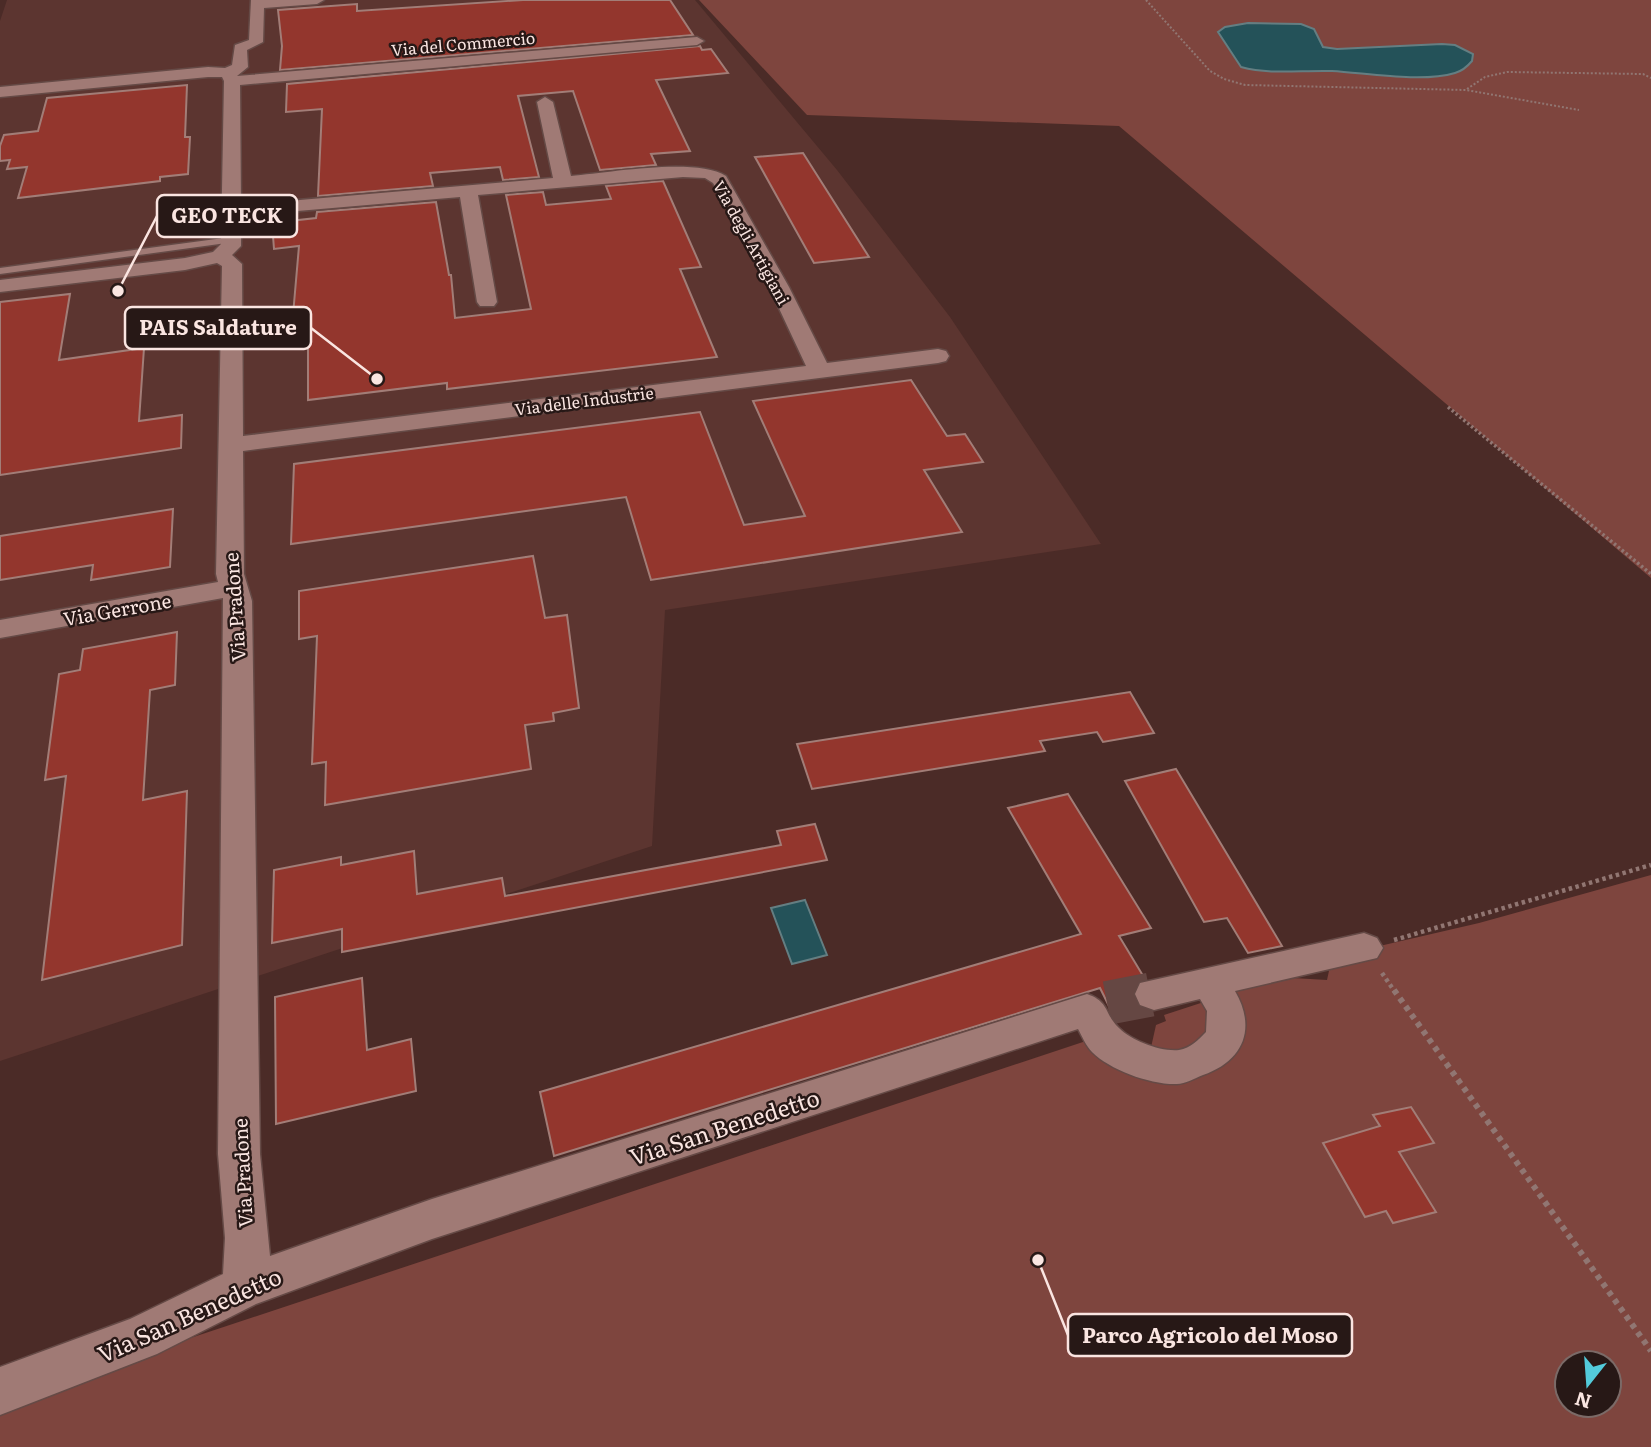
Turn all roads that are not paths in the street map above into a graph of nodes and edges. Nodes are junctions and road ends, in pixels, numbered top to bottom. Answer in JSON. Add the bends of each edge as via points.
{"nodes":[{"id":1,"x":317,"y":0,"type":"edge"},
{"id":2,"x":258,"y":2,"type":"edge"},
{"id":3,"x":697,"y":41,"type":"dead end"},
{"id":4,"x":229,"y":77,"type":"junction"},
{"id":5,"x":0,"y":92,"type":"edge"},
{"id":6,"x":545,"y":102,"type":"dead end"},
{"id":7,"x":563,"y":182,"type":"junction"},
{"id":8,"x":468,"y":190,"type":"junction"},
{"id":9,"x":228,"y":236,"type":"junction"},
{"id":10,"x":0,"y":271,"type":"edge"},
{"id":11,"x":24,"y":276,"type":"junction"},
{"id":12,"x":0,"y":286,"type":"edge"},
{"id":13,"x":487,"y":302,"type":"dead end"},
{"id":14,"x":939,"y":356,"type":"dead end"},
{"id":15,"x":820,"y":371,"type":"junction"},
{"id":16,"x":230,"y":445,"type":"junction"},
{"id":17,"x":234,"y":588,"type":"junction"},
{"id":18,"x":0,"y":629,"type":"edge"},
{"id":19,"x":1364,"y":948,"type":"road end"},
{"id":20,"x":1210,"y":982,"type":"junction"},
{"id":21,"x":1154,"y":994,"type":"tunnel mouth"},
{"id":22,"x":244,"y":1287,"type":"junction"},
{"id":23,"x":0,"y":1391,"type":"edge"}],
"edges":[{"from":1,"to":2,"type":"street"},
{"from":2,"to":4,"type":"street","name":"Via Pradone","via":[[256,43],[240,48],[240,67]]},
{"from":3,"to":4,"type":"street","name":"Via del Commercio"},
{"from":4,"to":5,"type":"street","name":"Via del Commercio","via":[[195,73]]},
{"from":4,"to":9,"type":"street","name":"Via Pradone"},
{"from":6,"to":7,"type":"street"},
{"from":7,"to":8,"type":"street","name":"Via degli Artigiani"},
{"from":7,"to":15,"type":"street","name":"Via degli Artigiani","via":[[683,172],[717,176]]},
{"from":8,"to":9,"type":"street","name":"Via degli Artigiani"},
{"from":8,"to":13,"type":"street"},
{"from":9,"to":11,"type":"street","name":"Via degli Artigiani","via":[[185,264]]},
{"from":9,"to":16,"type":"street","name":"Via Pradone","via":[[232,264]]},
{"from":10,"to":11,"type":"lane"},
{"from":11,"to":12,"type":"street","name":"Via degli Artigiani"},
{"from":14,"to":15,"type":"street","name":"Via delle Industrie"},
{"from":15,"to":16,"type":"street","name":"Via delle Industrie"},
{"from":16,"to":17,"type":"street","name":"Via Pradone","via":[[230,574]]},
{"from":17,"to":18,"type":"street","name":"Via Gerrone"},
{"from":17,"to":22,"type":"street","name":"Via Pradone"},
{"from":19,"to":20,"type":"street"},
{"from":20,"to":21,"type":"street"},
{"from":20,"to":22,"type":"street","name":"Via San Benedetto","via":[[1226,1010],[1225,1038],[1207,1057],[1178,1067],[1136,1060],[1105,1040],[1097,1007],[432,1219]]},
{"from":22,"to":23,"type":"street","name":"Via San Benedetto","via":[[140,1338]]}]}
